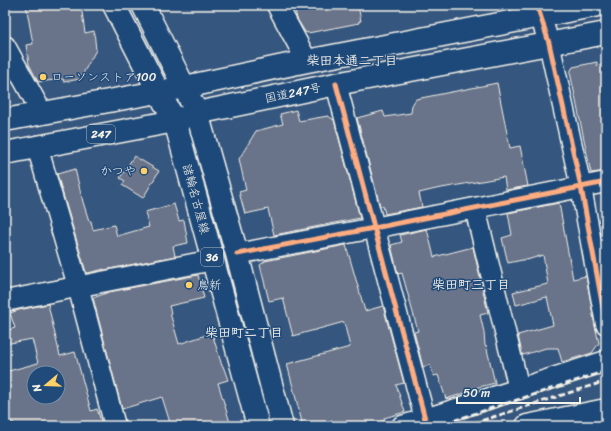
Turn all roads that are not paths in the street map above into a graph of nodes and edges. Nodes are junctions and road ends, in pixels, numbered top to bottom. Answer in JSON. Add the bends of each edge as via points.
{"nodes":[{"id":1,"x":114,"y":5,"type":"edge"},
{"id":2,"x":143,"y":5,"type":"edge"},
{"id":3,"x":276,"y":5,"type":"edge"},
{"id":4,"x":598,"y":5,"type":"edge"},
{"id":5,"x":539,"y":11,"type":"edge"},
{"id":6,"x":606,"y":33,"type":"edge"},
{"id":7,"x":549,"y":43,"type":"junction"},
{"id":8,"x":5,"y":46,"type":"edge"},
{"id":9,"x":307,"y":61,"type":"junction"},
{"id":10,"x":336,"y":84,"type":"junction"},
{"id":11,"x":185,"y":87,"type":"junction"},
{"id":12,"x":158,"y":91,"type":"junction"},
{"id":13,"x":42,"y":113,"type":"junction"},
{"id":14,"x":197,"y":113,"type":"junction"},
{"id":15,"x":5,"y":120,"type":"edge"},
{"id":16,"x":175,"y":120,"type":"junction"},
{"id":17,"x":37,"y":146,"type":"junction"},
{"id":18,"x":5,"y":153,"type":"edge"},
{"id":19,"x":606,"y":182,"type":"edge"},
{"id":20,"x":581,"y":186,"type":"junction"},
{"id":21,"x":475,"y":208,"type":"junction"},
{"id":22,"x":374,"y":228,"type":"junction"},
{"id":23,"x":237,"y":254,"type":"junction"},
{"id":24,"x":213,"y":260,"type":"junction"},
{"id":25,"x":78,"y":286,"type":"junction"},
{"id":26,"x":5,"y":301,"type":"edge"},
{"id":27,"x":606,"y":324,"type":"edge"},
{"id":28,"x":606,"y":360,"type":"edge"},
{"id":29,"x":519,"y":389,"type":"junction"},
{"id":30,"x":606,"y":410,"type":"edge"},
{"id":31,"x":425,"y":419,"type":"junction"},
{"id":32,"x":115,"y":426,"type":"edge"},
{"id":33,"x":258,"y":426,"type":"edge"},
{"id":34,"x":282,"y":426,"type":"edge"},
{"id":35,"x":402,"y":426,"type":"edge"},
{"id":36,"x":526,"y":426,"type":"edge"}],
"edges":[{"from":1,"to":12,"type":"main road","name":"諸輪名古屋線","number":"36"},
{"from":2,"to":11,"type":"main road","name":"諸輪名古屋線","number":"36"},
{"from":3,"to":9,"type":"street"},
{"from":4,"to":5,"type":"main road"},
{"from":5,"to":7,"type":"street"},
{"from":5,"to":9,"type":"main road"},
{"from":6,"to":7,"type":"main road","name":"国道247号","number":"247"},
{"from":7,"to":10,"type":"main road","name":"国道247号","number":"247"},
{"from":7,"to":20,"type":"street"},
{"from":8,"to":13,"type":"street"},
{"from":9,"to":11,"type":"main road"},
{"from":10,"to":14,"type":"main road","name":"国道247号","number":"247"},
{"from":10,"to":22,"type":"street"},
{"from":11,"to":12,"type":"main road"},
{"from":11,"to":14,"type":"main road","name":"諸輪名古屋線","number":"36"},
{"from":12,"to":13,"type":"main road"},
{"from":12,"to":16,"type":"main road","name":"諸輪名古屋線","number":"36"},
{"from":13,"to":15,"type":"main road"},
{"from":14,"to":16,"type":"main road","name":"国道247号","number":"247"},
{"from":14,"to":23,"type":"main road","name":"諸輪名古屋線","number":"36"},
{"from":16,"to":17,"type":"main road","name":"国道247号","number":"247"},
{"from":16,"to":24,"type":"main road","name":"諸輪名古屋線","number":"36"},
{"from":17,"to":18,"type":"main road","name":"国道247号","number":"247"},
{"from":17,"to":25,"type":"street"},
{"from":19,"to":20,"type":"street"},
{"from":20,"to":21,"type":"street"},
{"from":20,"to":27,"type":"street"},
{"from":21,"to":22,"type":"street"},
{"from":21,"to":29,"type":"street"},
{"from":22,"to":23,"type":"street"},
{"from":22,"to":31,"type":"street"},
{"from":23,"to":34,"type":"main road","name":"諸輪名古屋線","number":"36"},
{"from":24,"to":25,"type":"street"},
{"from":24,"to":33,"type":"main road","name":"諸輪名古屋線","number":"36"},
{"from":25,"to":26,"type":"street"},
{"from":25,"to":32,"type":"street"},
{"from":28,"to":29,"type":"street"},
{"from":29,"to":31,"type":"street"},
{"from":30,"to":36,"type":"main road"},
{"from":31,"to":35,"type":"street"}]}
